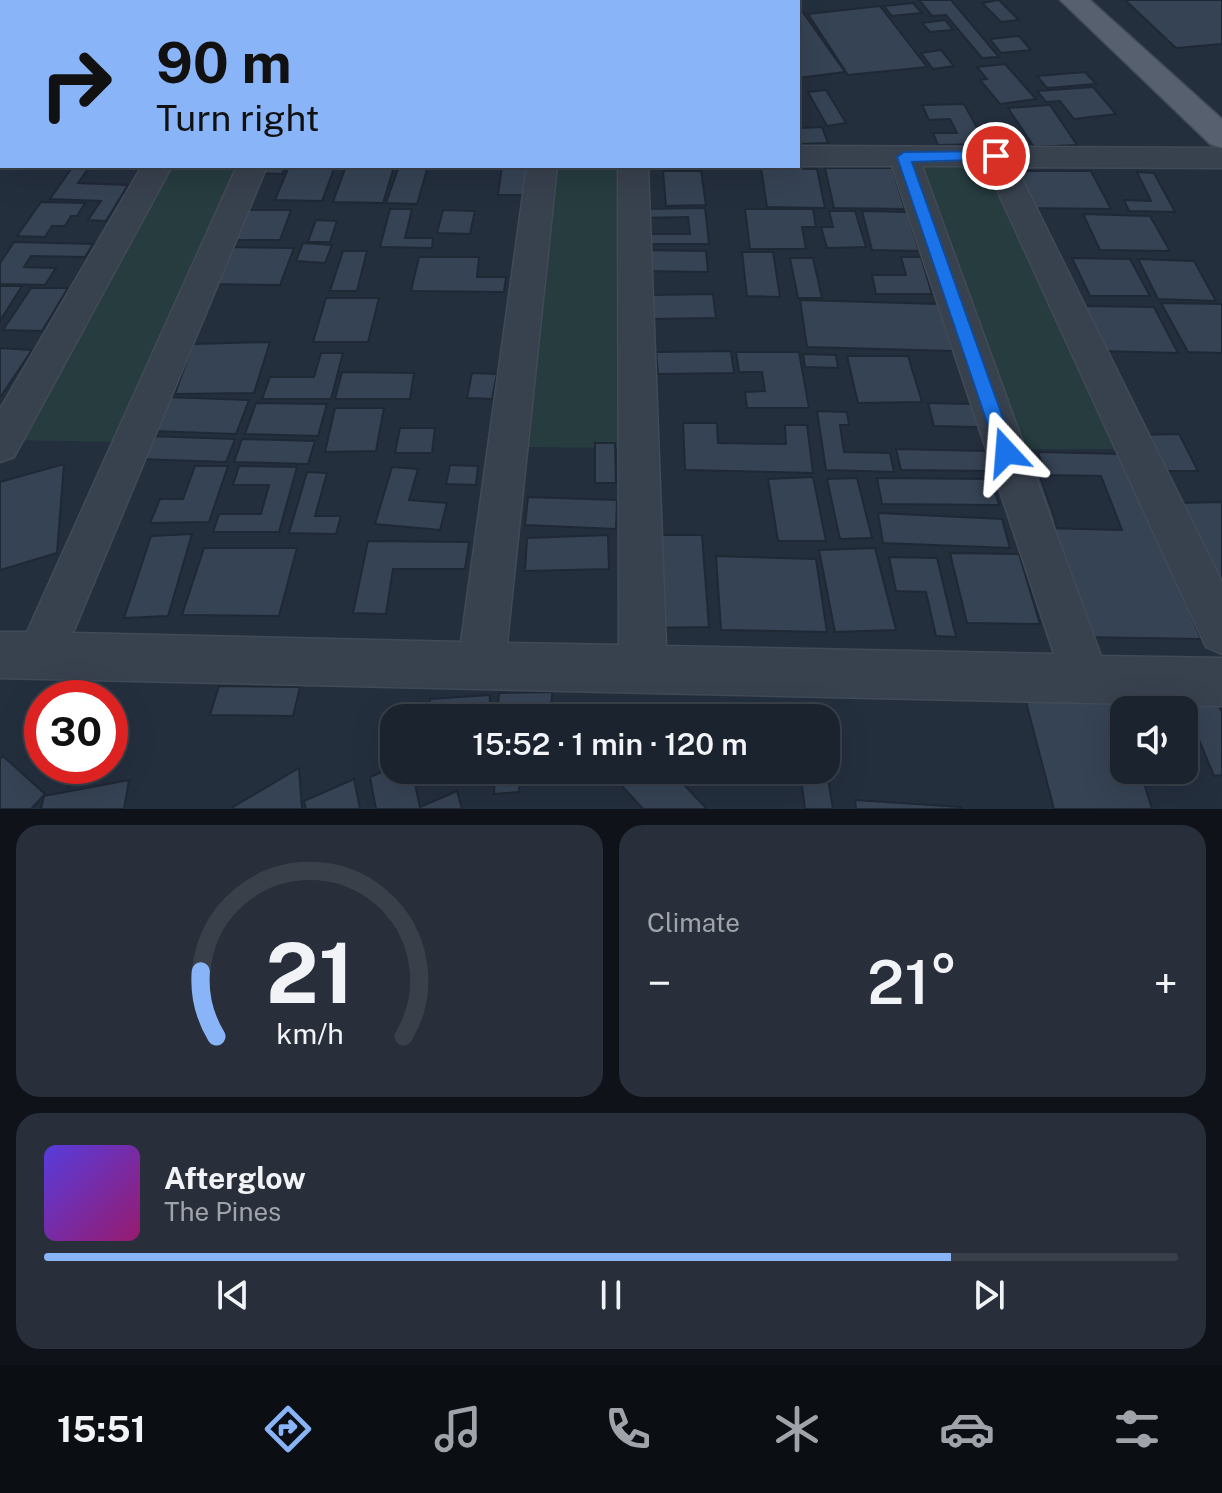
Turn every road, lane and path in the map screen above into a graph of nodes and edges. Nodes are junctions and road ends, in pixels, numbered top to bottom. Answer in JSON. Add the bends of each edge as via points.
{"nodes":[{"id":1,"x":1074,"y":0,"type":"edge"},
{"id":2,"x":1100,"y":0,"type":"edge"},
{"id":3,"x":1222,"y":114,"type":"edge"},
{"id":4,"x":1222,"y":137,"type":"edge"},
{"id":5,"x":800,"y":156,"type":"edge"},
{"id":6,"x":996,"y":156,"type":"junction"},
{"id":7,"x":904,"y":157,"type":"junction"},
{"id":8,"x":1222,"y":158,"type":"edge"},
{"id":9,"x":156,"y":168,"type":"edge"},
{"id":10,"x":251,"y":168,"type":"edge"},
{"id":11,"x":542,"y":168,"type":"edge"},
{"id":12,"x":633,"y":168,"type":"edge"},
{"id":13,"x":0,"y":445,"type":"edge"},
{"id":14,"x":1222,"y":631,"type":"edge"},
{"id":15,"x":20,"y":656,"type":"edge"},
{"id":16,"x":483,"y":666,"type":"junction"},
{"id":17,"x":643,"y":670,"type":"junction"},
{"id":18,"x":1086,"y":680,"type":"junction"},
{"id":19,"x":1222,"y":682,"type":"edge"}],
"edges":[{"from":1,"to":4,"type":"main road"},
{"from":2,"to":3,"type":"main road"},
{"from":5,"to":7,"type":"street"},
{"from":6,"to":7,"type":"street"},
{"from":6,"to":8,"type":"street"},
{"from":6,"to":14,"type":"street"},
{"from":7,"to":18,"type":"street"},
{"from":9,"to":13,"type":"street"},
{"from":10,"to":15,"type":"street"},
{"from":11,"to":16,"type":"street"},
{"from":12,"to":17,"type":"street"},
{"from":15,"to":16,"type":"street"},
{"from":16,"to":17,"type":"street"},
{"from":17,"to":18,"type":"street"},
{"from":18,"to":19,"type":"street"}]}
